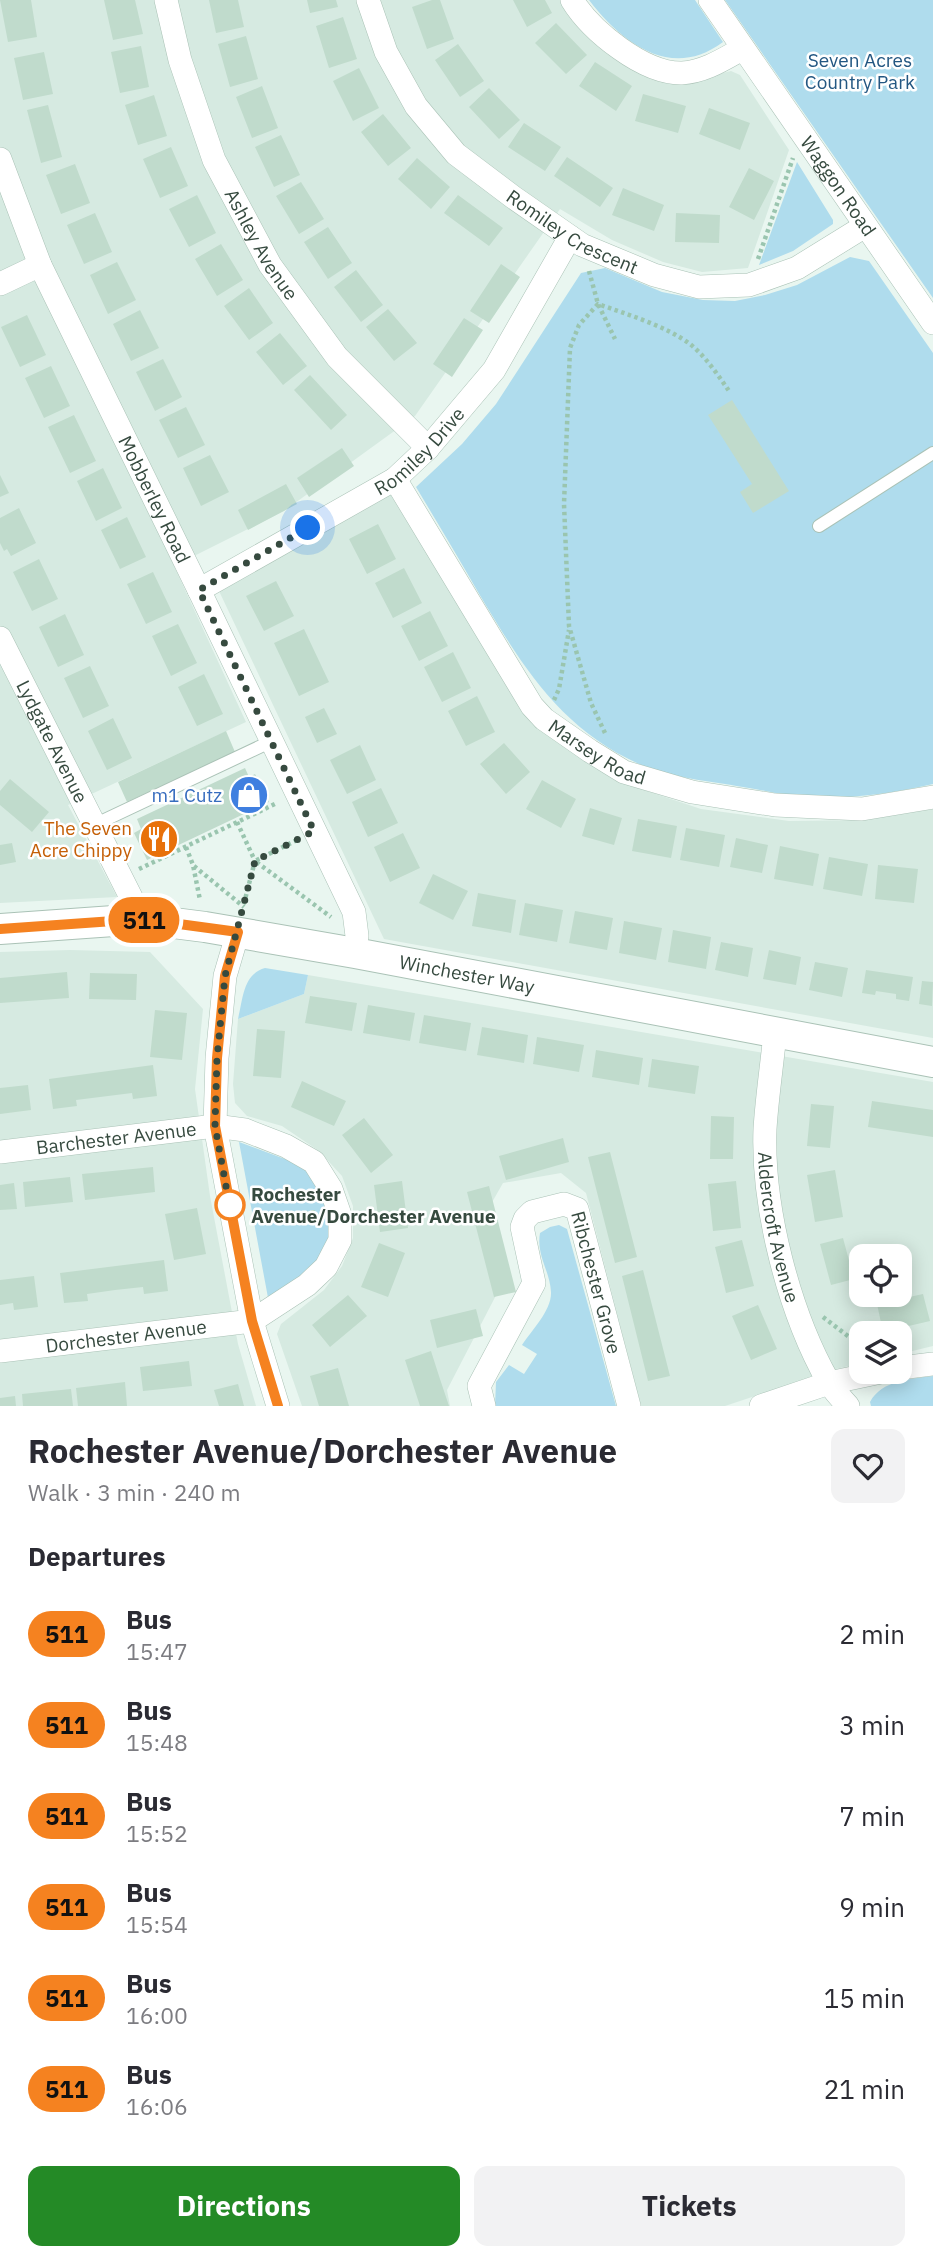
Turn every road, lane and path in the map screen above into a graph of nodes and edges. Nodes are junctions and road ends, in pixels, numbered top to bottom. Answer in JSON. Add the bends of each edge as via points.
{"nodes":[{"id":1,"x":166,"y":0,"type":"edge"},
{"id":2,"x":368,"y":0,"type":"edge"},
{"id":3,"x":572,"y":0,"type":"edge"},
{"id":4,"x":710,"y":0,"type":"edge"},
{"id":5,"x":742,"y":49,"type":"junction"},
{"id":6,"x":802,"y":134,"type":"junction"},
{"id":7,"x":0,"y":159,"type":"edge"},
{"id":8,"x":865,"y":226,"type":"junction"},
{"id":9,"x":576,"y":241,"type":"junction"},
{"id":10,"x":40,"y":265,"type":"junction"},
{"id":11,"x":0,"y":284,"type":"edge"},
{"id":12,"x":749,"y":285,"type":"junction"},
{"id":13,"x":598,"y":304,"type":"junction"},
{"id":14,"x":933,"y":323,"type":"edge"},
{"id":15,"x":615,"y":339,"type":"dead end"},
{"id":16,"x":729,"y":391,"type":"dead end"},
{"id":17,"x":428,"y":448,"type":"junction"},
{"id":18,"x":933,"y":453,"type":"edge"},
{"id":19,"x":395,"y":479,"type":"junction"},
{"id":20,"x":819,"y":526,"type":"dead end"},
{"id":21,"x":199,"y":590,"type":"junction"},
{"id":22,"x":569,"y":626,"type":"junction"},
{"id":23,"x":0,"y":638,"type":"edge"},
{"id":24,"x":544,"y":719,"type":"junction"},
{"id":25,"x":272,"y":741,"type":"junction"},
{"id":26,"x":624,"y":772,"type":"junction"},
{"id":27,"x":297,"y":794,"type":"junction"},
{"id":28,"x":933,"y":796,"type":"edge"},
{"id":29,"x":237,"y":822,"type":"junction"},
{"id":30,"x":94,"y":825,"type":"junction"},
{"id":31,"x":314,"y":831,"type":"junction"},
{"id":32,"x":186,"y":847,"type":"junction"},
{"id":33,"x":255,"y":861,"type":"junction"},
{"id":34,"x":193,"y":865,"type":"junction"},
{"id":35,"x":120,"y":878,"type":"junction"},
{"id":36,"x":142,"y":919,"type":"junction"},
{"id":37,"x":241,"y":919,"type":"junction"},
{"id":38,"x":205,"y":927,"type":"junction"},
{"id":39,"x":0,"y":929,"type":"edge"},
{"id":40,"x":356,"y":945,"type":"junction"},
{"id":41,"x":775,"y":1033,"type":"junction"},
{"id":42,"x":933,"y":1062,"type":"edge"},
{"id":43,"x":215,"y":1126,"type":"junction"},
{"id":44,"x":0,"y":1152,"type":"edge"},
{"id":45,"x":338,"y":1209,"type":"junction"},
{"id":46,"x":233,"y":1223,"type":"junction"},
{"id":47,"x":252,"y":1321,"type":"junction"},
{"id":48,"x":0,"y":1351,"type":"edge"},
{"id":49,"x":933,"y":1364,"type":"edge"},
{"id":50,"x":912,"y":1367,"type":"edge"},
{"id":51,"x":849,"y":1379,"type":"edge"},
{"id":52,"x":829,"y":1383,"type":"junction"},
{"id":53,"x":278,"y":1406,"type":"edge"},
{"id":54,"x":484,"y":1406,"type":"edge"},
{"id":55,"x":629,"y":1406,"type":"edge"},
{"id":56,"x":761,"y":1406,"type":"edge"},
{"id":57,"x":848,"y":1406,"type":"edge"}],
"edges":[{"from":1,"to":17,"type":"street","name":"Ashley Avenue","via":[[180,60],[214,160],[270,265],[337,357]]},
{"from":2,"to":9,"type":"street","name":"Romiley Crescent","via":[[386,52],[416,106],[448,145]]},
{"from":3,"to":5,"type":"street","via":[[598,33],[654,68],[682,73],[708,67]]},
{"from":4,"to":5,"type":"street","name":"Waggon Road"},
{"from":5,"to":6,"type":"street","name":"Waggon Road"},
{"from":6,"to":8,"type":"street","name":"Waggon Road"},
{"from":6,"to":12,"type":"path"},
{"from":7,"to":10,"type":"street","name":"Mobberley Road"},
{"from":8,"to":12,"type":"street","name":"Romiley Crescent","via":[[797,268]]},
{"from":8,"to":14,"type":"street","name":"Waggon Road"},
{"from":9,"to":12,"type":"street","name":"Romiley Crescent","via":[[654,275],[699,287]]},
{"from":9,"to":13,"type":"path"},
{"from":9,"to":17,"type":"street","name":"Romiley Drive","via":[[494,370]]},
{"from":10,"to":11,"type":"street"},
{"from":10,"to":21,"type":"street","name":"Mobberley Road"},
{"from":13,"to":15,"type":"path"},
{"from":13,"to":16,"type":"path","via":[[644,320],[690,344]]},
{"from":13,"to":22,"type":"path","via":[[579,325],[569,348],[564,504]]},
{"from":17,"to":19,"type":"street","name":"Romiley Drive"},
{"from":18,"to":20,"type":"lane"},
{"from":19,"to":21,"type":"street","name":"Romiley Drive"},
{"from":19,"to":24,"type":"street","name":"Marsey Road"},
{"from":21,"to":25,"type":"street","name":"Mobberley Road"},
{"from":22,"to":24,"type":"path","via":[[559,689]]},
{"from":22,"to":26,"type":"path","via":[[591,703]]},
{"from":23,"to":30,"type":"street","name":"Lydgate Avenue"},
{"from":24,"to":26,"type":"street","name":"Marsey Road"},
{"from":25,"to":27,"type":"street","name":"Mobberley Road"},
{"from":25,"to":30,"type":"lane"},
{"from":26,"to":28,"type":"street","name":"Marsey Road","via":[[692,792],[775,805],[862,809]]},
{"from":27,"to":29,"type":"path"},
{"from":27,"to":31,"type":"street","name":"Mobberley Road"},
{"from":29,"to":32,"type":"path"},
{"from":29,"to":33,"type":"path"},
{"from":30,"to":35,"type":"street","name":"Lydgate Avenue"},
{"from":31,"to":33,"type":"path"},
{"from":31,"to":40,"type":"street","name":"Mobberley Road","via":[[354,912]]},
{"from":32,"to":34,"type":"path"},
{"from":32,"to":35,"type":"path"},
{"from":33,"to":37,"type":"path"},
{"from":33,"to":40,"type":"path"},
{"from":34,"to":37,"type":"path"},
{"from":34,"to":38,"type":"path"},
{"from":35,"to":36,"type":"street","name":"Lydgate Avenue"},
{"from":36,"to":38,"type":"street","name":"Winchester Way"},
{"from":36,"to":39,"type":"street","name":"Winchester Way"},
{"from":37,"to":38,"type":"street","name":"Winchester Way"},
{"from":37,"to":40,"type":"street","name":"Winchester Way"},
{"from":37,"to":43,"type":"street","via":[[225,976]]},
{"from":40,"to":41,"type":"street","name":"Winchester Way"},
{"from":41,"to":42,"type":"street","name":"Winchester Way"},
{"from":41,"to":52,"type":"street","name":"Aldercroft Avenue","via":[[765,1130],[767,1181],[791,1293]]},
{"from":43,"to":44,"type":"street","name":"Barchester Avenue"},
{"from":43,"to":45,"type":"street","name":"Barchester Avenue","via":[[245,1130],[314,1162]]},
{"from":43,"to":46,"type":"street"},
{"from":45,"to":46,"type":"path"},
{"from":45,"to":47,"type":"street","name":"Barchester Avenue","via":[[340,1240],[327,1267]]},
{"from":46,"to":47,"type":"street"},
{"from":47,"to":48,"type":"street","name":"Dorchester Avenue"},
{"from":47,"to":53,"type":"street"},
{"from":49,"to":50,"type":"street"},
{"from":51,"to":52,"type":"street"},
{"from":52,"to":56,"type":"street"},
{"from":52,"to":57,"type":"street","name":"Aldercroft Avenue"},
{"from":54,"to":55,"type":"street","name":"Ribchester Grove","via":[[479,1386],[534,1283],[522,1227],[525,1219],[532,1212],[565,1204],[577,1209]]}]}
